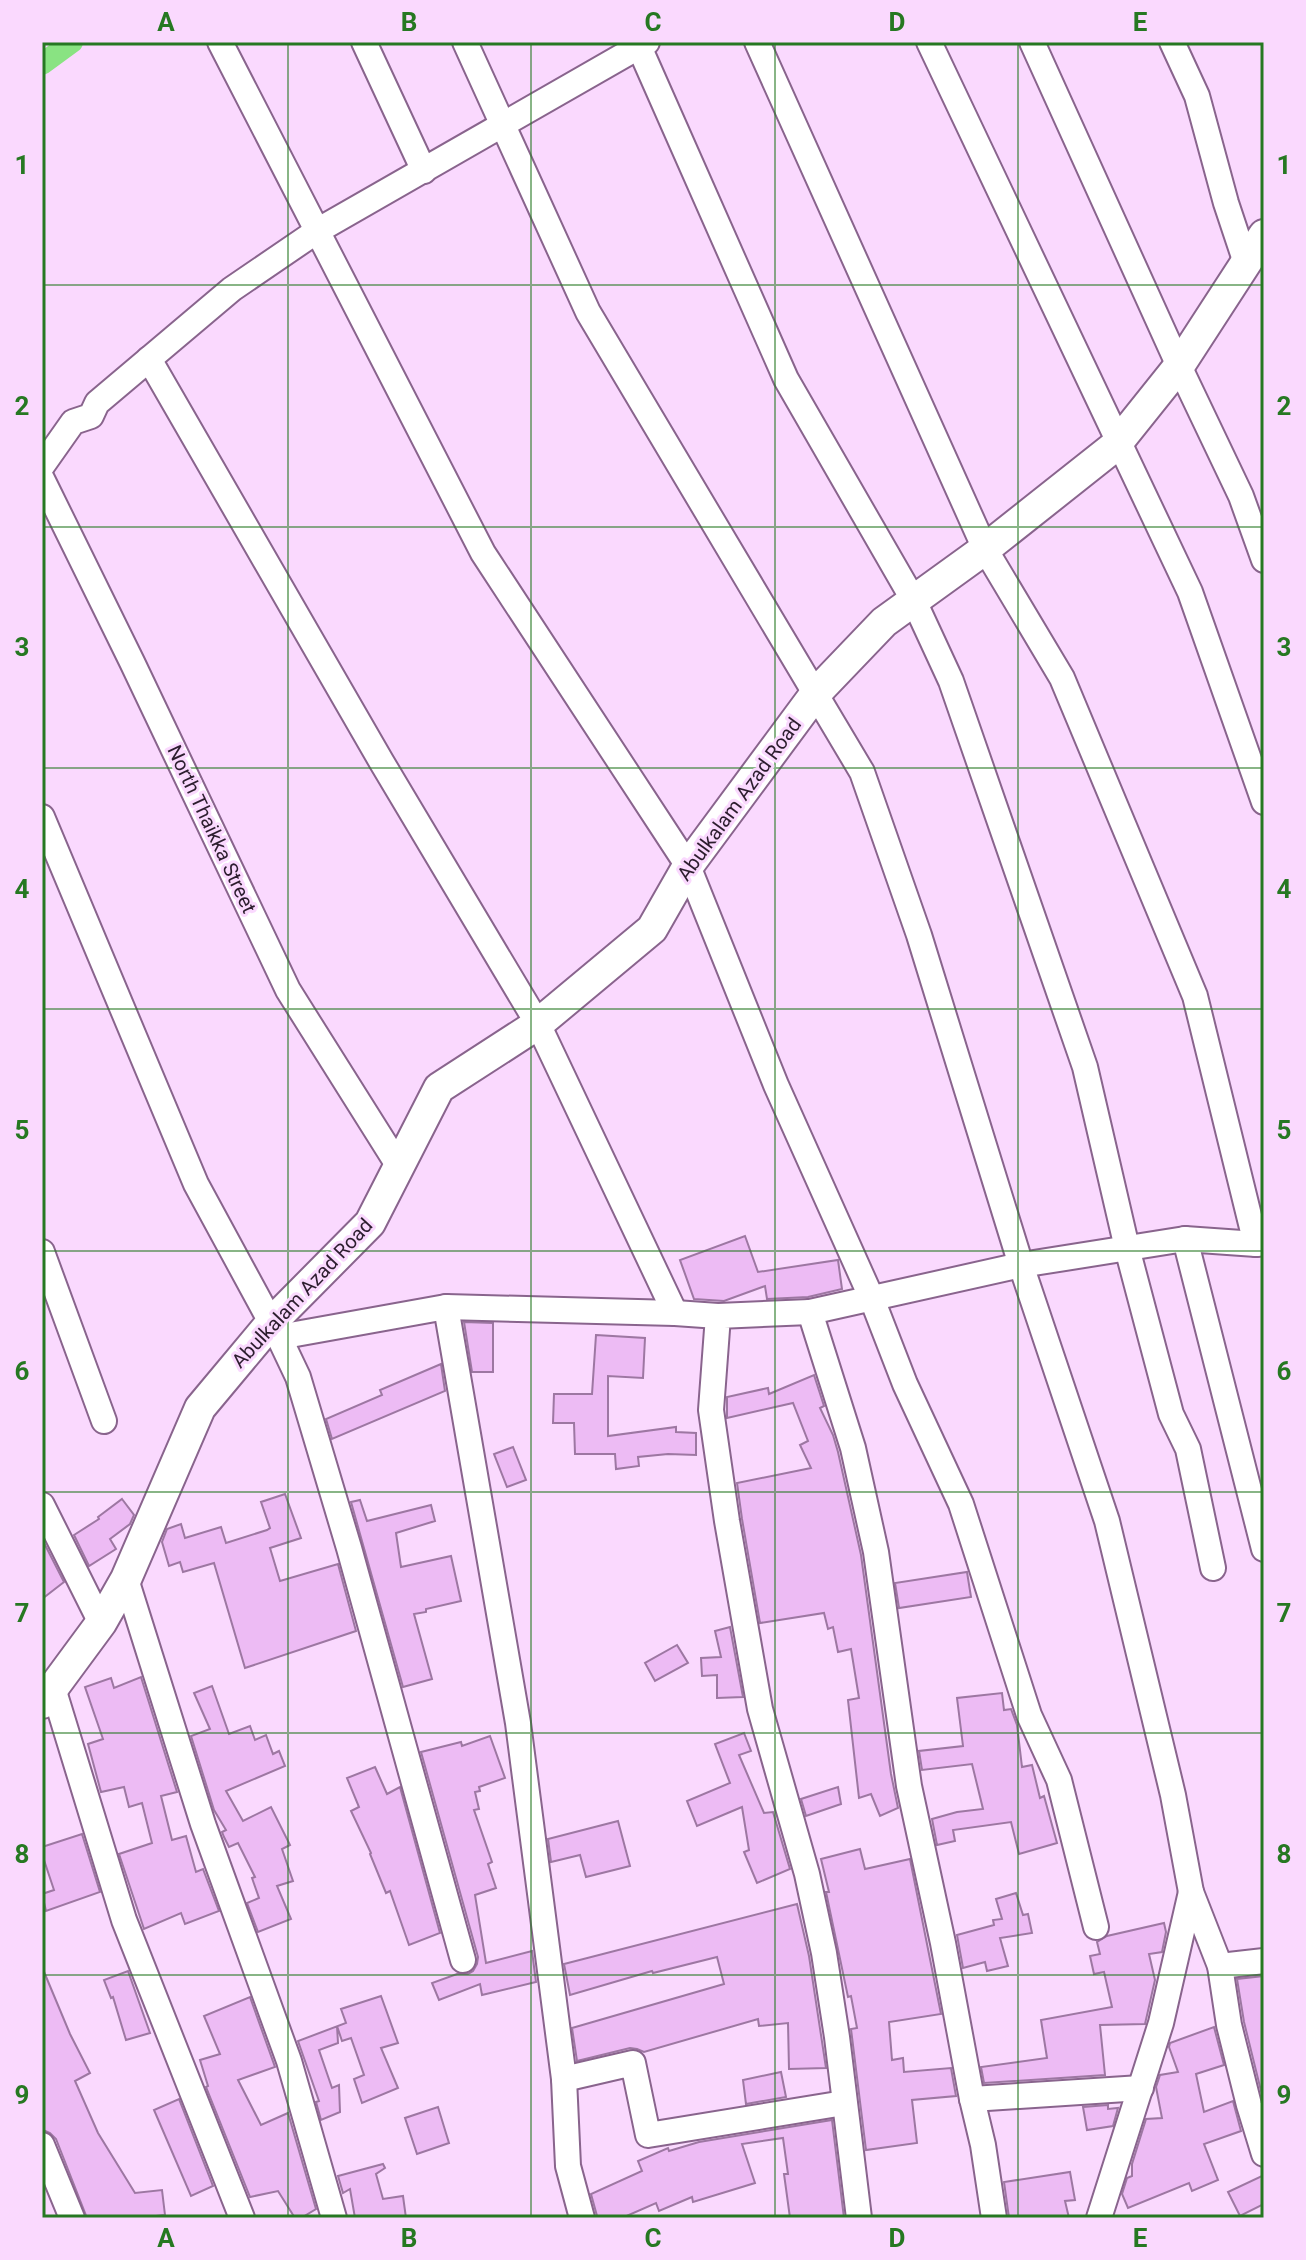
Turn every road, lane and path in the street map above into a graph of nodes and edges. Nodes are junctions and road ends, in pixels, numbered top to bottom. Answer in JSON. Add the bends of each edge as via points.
{"nodes":[{"id":1,"x":220,"y":42,"type":"edge"},
{"id":2,"x":364,"y":42,"type":"edge"},
{"id":3,"x":465,"y":42,"type":"edge"},
{"id":4,"x":757,"y":42,"type":"edge"},
{"id":5,"x":929,"y":42,"type":"edge"},
{"id":6,"x":1032,"y":42,"type":"edge"},
{"id":7,"x":1172,"y":42,"type":"edge"},
{"id":8,"x":641,"y":43,"type":"edge"},
{"id":9,"x":502,"y":124,"type":"junction"},
{"id":10,"x":424,"y":171,"type":"junction"},
{"id":11,"x":317,"y":231,"type":"junction"},
{"id":12,"x":1264,"y":235,"type":"edge"},
{"id":13,"x":1246,"y":263,"type":"junction"},
{"id":14,"x":149,"y":359,"type":"junction"},
{"id":15,"x":1179,"y":366,"type":"junction"},
{"id":16,"x":1119,"y":442,"type":"junction"},
{"id":17,"x":42,"y":466,"type":"edge"},
{"id":18,"x":42,"y":479,"type":"edge"},
{"id":19,"x":985,"y":549,"type":"junction"},
{"id":20,"x":1264,"y":560,"type":"edge"},
{"id":21,"x":914,"y":601,"type":"junction"},
{"id":22,"x":816,"y":693,"type":"junction"},
{"id":23,"x":1264,"y":802,"type":"edge"},
{"id":24,"x":42,"y":817,"type":"edge"},
{"id":25,"x":688,"y":866,"type":"junction"},
{"id":26,"x":538,"y":1024,"type":"junction"},
{"id":27,"x":400,"y":1168,"type":"junction"},
{"id":28,"x":1185,"y":1239,"type":"junction"},
{"id":29,"x":1260,"y":1243,"type":"edge"},
{"id":30,"x":1127,"y":1248,"type":"junction"},
{"id":31,"x":42,"y":1252,"type":"edge"},
{"id":32,"x":1021,"y":1265,"type":"junction"},
{"id":33,"x":872,"y":1299,"type":"junction"},
{"id":34,"x":446,"y":1307,"type":"junction"},
{"id":35,"x":810,"y":1312,"type":"junction"},
{"id":36,"x":675,"y":1313,"type":"junction"},
{"id":37,"x":718,"y":1316,"type":"junction"},
{"id":38,"x":275,"y":1330,"type":"junction"},
{"id":39,"x":104,"y":1421,"type":"dead end"},
{"id":40,"x":42,"y":1505,"type":"edge"},
{"id":41,"x":1264,"y":1549,"type":"edge"},
{"id":42,"x":1213,"y":1568,"type":"dead end"},
{"id":43,"x":126,"y":1579,"type":"junction"},
{"id":44,"x":101,"y":1623,"type":"junction"},
{"id":45,"x":48,"y":1695,"type":"edge"},
{"id":46,"x":1191,"y":1892,"type":"junction"},
{"id":47,"x":1096,"y":1927,"type":"dead end"},
{"id":48,"x":463,"y":1960,"type":"dead end"},
{"id":49,"x":1264,"y":1961,"type":"edge"},
{"id":50,"x":1220,"y":1966,"type":"junction"},
{"id":51,"x":564,"y":2079,"type":"junction"},
{"id":52,"x":1141,"y":2088,"type":"junction"},
{"id":53,"x":972,"y":2099,"type":"junction"},
{"id":54,"x":844,"y":2103,"type":"junction"},
{"id":55,"x":42,"y":2145,"type":"edge"},
{"id":56,"x":1264,"y":2154,"type":"edge"},
{"id":57,"x":72,"y":2218,"type":"edge"},
{"id":58,"x":242,"y":2218,"type":"edge"},
{"id":59,"x":334,"y":2218,"type":"edge"},
{"id":60,"x":582,"y":2218,"type":"edge"},
{"id":61,"x":859,"y":2218,"type":"edge"},
{"id":62,"x":994,"y":2218,"type":"edge"},
{"id":63,"x":1099,"y":2218,"type":"edge"}],
"edges":[{"from":1,"to":11,"type":"street"},
{"from":2,"to":10,"type":"street"},
{"from":3,"to":9,"type":"street"},
{"from":4,"to":19,"type":"street"},
{"from":5,"to":16,"type":"street"},
{"from":6,"to":15,"type":"street"},
{"from":7,"to":13,"type":"street","via":[[1197,96]]},
{"from":8,"to":9,"type":"street"},
{"from":8,"to":21,"type":"street","via":[[786,379]]},
{"from":9,"to":10,"type":"street"},
{"from":9,"to":22,"type":"street","via":[[588,312]]},
{"from":10,"to":11,"type":"street"},
{"from":11,"to":14,"type":"street","via":[[232,289]]},
{"from":11,"to":25,"type":"street","via":[[483,553]]},
{"from":12,"to":13,"type":"main road","name":"Abulkalam Azad Road"},
{"from":13,"to":15,"type":"main road","name":"Abulkalam Azad Road"},
{"from":14,"to":17,"type":"street","via":[[97,403],[91,416],[73,422]]},
{"from":14,"to":26,"type":"street"},
{"from":15,"to":16,"type":"main road","name":"Abulkalam Azad Road"},
{"from":15,"to":20,"type":"street","via":[[1241,496]]},
{"from":16,"to":19,"type":"main road","name":"Abulkalam Azad Road"},
{"from":16,"to":23,"type":"street","via":[[1190,592]]},
{"from":18,"to":27,"type":"street","name":"North Thaikka Street","via":[[288,990]]},
{"from":19,"to":21,"type":"main road","name":"Abulkalam Azad Road"},
{"from":19,"to":29,"type":"street","via":[[1062,678],[1195,996]]},
{"from":21,"to":22,"type":"main road","name":"Abulkalam Azad Road","via":[[884,622]]},
{"from":21,"to":30,"type":"street","via":[[951,681],[1085,1067]]},
{"from":22,"to":25,"type":"main road","name":"Abulkalam Azad Road"},
{"from":22,"to":32,"type":"street","via":[[862,772],[919,935]]},
{"from":24,"to":38,"type":"street","via":[[196,1184]]},
{"from":25,"to":26,"type":"main road","name":"Abulkalam Azad Road","via":[[652,929]]},
{"from":25,"to":33,"type":"street","via":[[776,1085]]},
{"from":26,"to":27,"type":"main road","name":"Abulkalam Azad Road","via":[[439,1088]]},
{"from":26,"to":36,"type":"street"},
{"from":27,"to":38,"type":"main road","name":"Abulkalam Azad Road","via":[[370,1223]]},
{"from":28,"to":29,"type":"street"},
{"from":28,"to":30,"type":"street"},
{"from":28,"to":41,"type":"street"},
{"from":30,"to":32,"type":"street"},
{"from":30,"to":42,"type":"street","via":[[1171,1414],[1188,1449]]},
{"from":31,"to":39,"type":"street"},
{"from":32,"to":33,"type":"street"},
{"from":32,"to":46,"type":"street","via":[[1107,1521]]},
{"from":33,"to":35,"type":"street"},
{"from":33,"to":47,"type":"street","via":[[961,1504],[1029,1715],[1059,1780]]},
{"from":34,"to":36,"type":"street"},
{"from":34,"to":38,"type":"street"},
{"from":34,"to":51,"type":"street","via":[[518,1723]]},
{"from":35,"to":37,"type":"street"},
{"from":35,"to":53,"type":"street","via":[[853,1448],[876,1552],[909,1786]]},
{"from":36,"to":37,"type":"street"},
{"from":37,"to":54,"type":"street","via":[[711,1410],[727,1521],[760,1709],[824,1953]]},
{"from":38,"to":43,"type":"main road","name":"Abulkalam Azad Road","via":[[200,1408]]},
{"from":38,"to":48,"type":"street","via":[[298,1377]]},
{"from":40,"to":44,"type":"street"},
{"from":43,"to":44,"type":"main road","name":"Abulkalam Azad Road"},
{"from":43,"to":59,"type":"street","via":[[203,1824],[289,2061]]},
{"from":44,"to":45,"type":"main road","name":"Abulkalam Azad Road"},
{"from":45,"to":58,"type":"street","via":[[124,1920]]},
{"from":46,"to":50,"type":"street"},
{"from":46,"to":52,"type":"street"},
{"from":49,"to":50,"type":"street"},
{"from":50,"to":56,"type":"street","via":[[1229,2025]]},
{"from":51,"to":54,"type":"street","via":[[633,2063],[648,2135]]},
{"from":51,"to":60,"type":"street","via":[[568,2166]]},
{"from":52,"to":53,"type":"street"},
{"from":52,"to":63,"type":"street"},
{"from":53,"to":62,"type":"street"},
{"from":54,"to":61,"type":"street"},
{"from":55,"to":57,"type":"street"}]}
